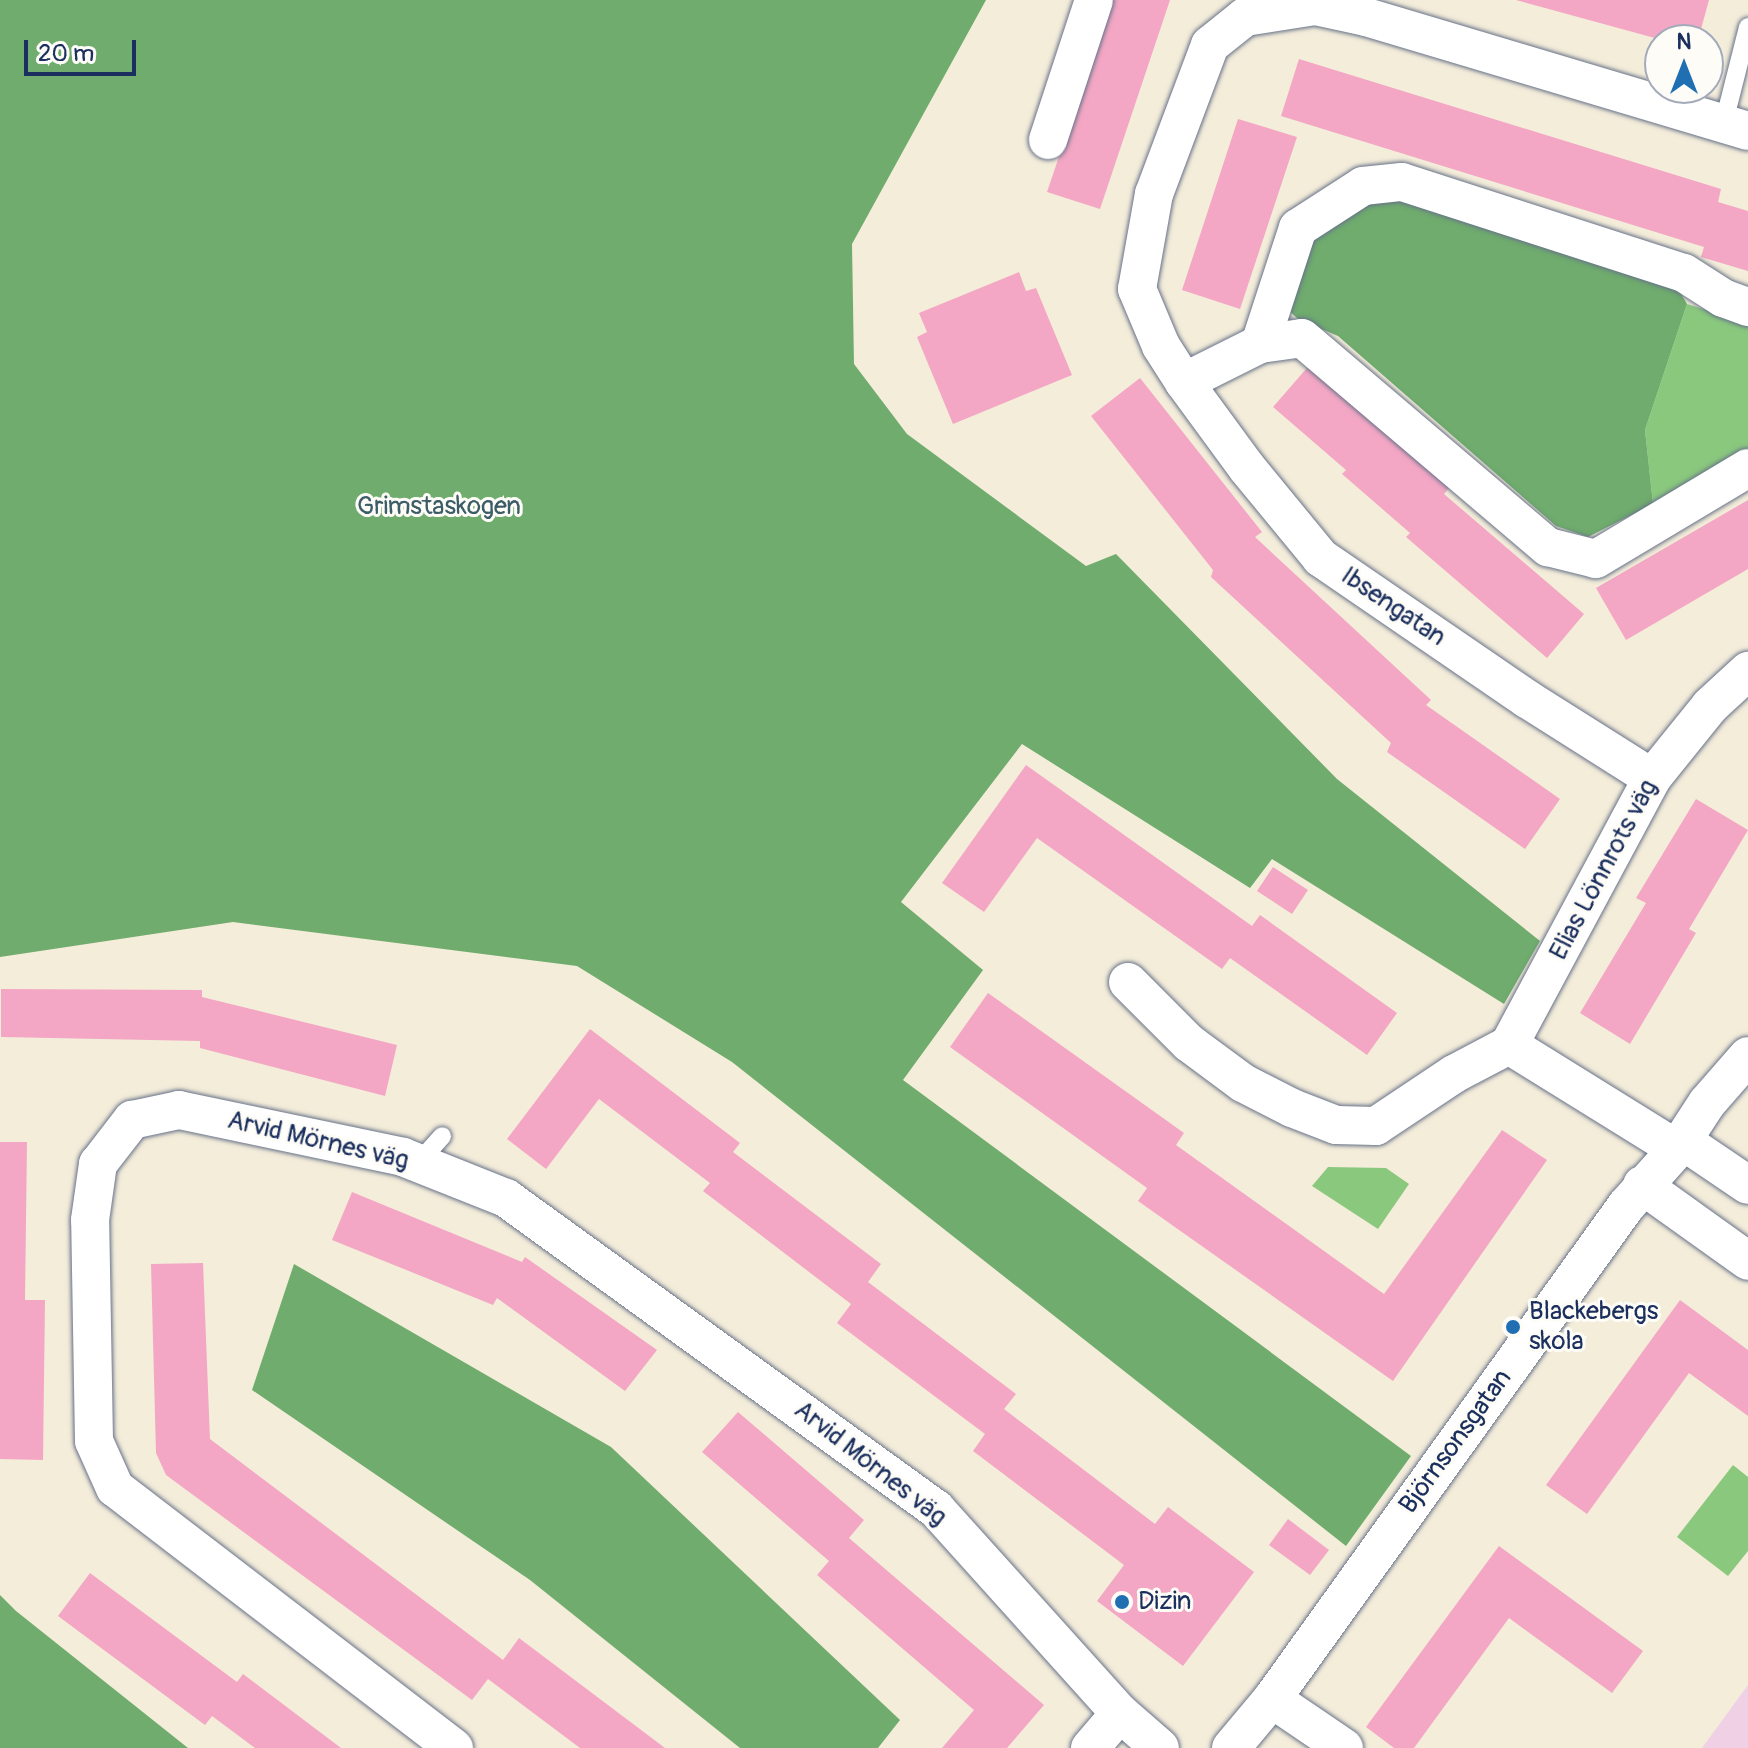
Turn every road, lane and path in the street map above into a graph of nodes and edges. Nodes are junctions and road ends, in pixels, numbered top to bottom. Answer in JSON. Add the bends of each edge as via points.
{"nodes":[{"id":1,"x":1094,"y":0,"type":"edge"},
{"id":2,"x":1241,"y":9,"type":"edge"},
{"id":3,"x":1748,"y":27,"type":"edge"},
{"id":4,"x":1736,"y":127,"type":"edge"},
{"id":5,"x":1048,"y":140,"type":"dead end"},
{"id":6,"x":1748,"y":307,"type":"edge"},
{"id":7,"x":1260,"y":344,"type":"junction"},
{"id":8,"x":1184,"y":382,"type":"junction"},
{"id":9,"x":1748,"y":468,"type":"edge"},
{"id":10,"x":1748,"y":671,"type":"edge"},
{"id":11,"x":1652,"y":778,"type":"junction"},
{"id":12,"x":1128,"y":982,"type":"dead end"},
{"id":13,"x":1509,"y":1045,"type":"junction"},
{"id":14,"x":1748,"y":1056,"type":"edge"},
{"id":15,"x":1680,"y":1145,"type":"junction"},
{"id":16,"x":1642,"y":1185,"type":"junction"},
{"id":17,"x":1748,"y":1185,"type":"edge"},
{"id":18,"x":1748,"y":1261,"type":"edge"},
{"id":19,"x":1272,"y":1699,"type":"junction"},
{"id":20,"x":1120,"y":1713,"type":"junction"},
{"id":21,"x":454,"y":1748,"type":"edge"},
{"id":22,"x":1090,"y":1748,"type":"edge"},
{"id":23,"x":1160,"y":1748,"type":"edge"},
{"id":24,"x":1231,"y":1748,"type":"edge"},
{"id":25,"x":1344,"y":1748,"type":"edge"}],
"edges":[{"from":1,"to":5,"type":"street"},
{"from":2,"to":4,"type":"street","name":"Ibsengatan","via":[[1315,6],[1366,17]]},
{"from":2,"to":8,"type":"street","name":"Ibsengatan","via":[[1210,45],[1154,194],[1137,289],[1161,346]]},
{"from":3,"to":4,"type":"lane"},
{"from":6,"to":7,"type":"street","via":[[1684,273],[1402,182],[1363,186],[1298,228]]},
{"from":7,"to":8,"type":"street"},
{"from":7,"to":9,"type":"street","via":[[1302,338],[1548,547],[1596,559]]},
{"from":8,"to":11,"type":"street","name":"Ibsengatan","via":[[1321,558]]},
{"from":10,"to":11,"type":"street","name":"Elias Lönnrots väg","via":[[1710,706]]},
{"from":11,"to":13,"type":"street","name":"Elias Lönnrots väg"},
{"from":12,"to":13,"type":"street","via":[[1189,1043],[1243,1083],[1336,1125],[1376,1126]]},
{"from":13,"to":15,"type":"street"},
{"from":14,"to":15,"type":"street","name":"Björnsonsgatan","via":[[1707,1103]]},
{"from":15,"to":16,"type":"street","name":"Björnsonsgatan"},
{"from":15,"to":17,"type":"street"},
{"from":16,"to":18,"type":"street"},
{"from":16,"to":19,"type":"street","name":"Björnsonsgatan"},
{"from":19,"to":24,"type":"street","name":"Björnsonsgatan"},
{"from":19,"to":25,"type":"street"},
{"from":20,"to":21,"type":"street","name":"Arvid Mörnes väg","via":[[936,1509],[506,1198],[430,1149],[179,1110],[132,1120],[98,1164],[90,1220],[94,1441],[115,1488]]},
{"from":20,"to":22,"type":"street"},
{"from":20,"to":23,"type":"street","name":"Arvid Mörnes väg"}]}
